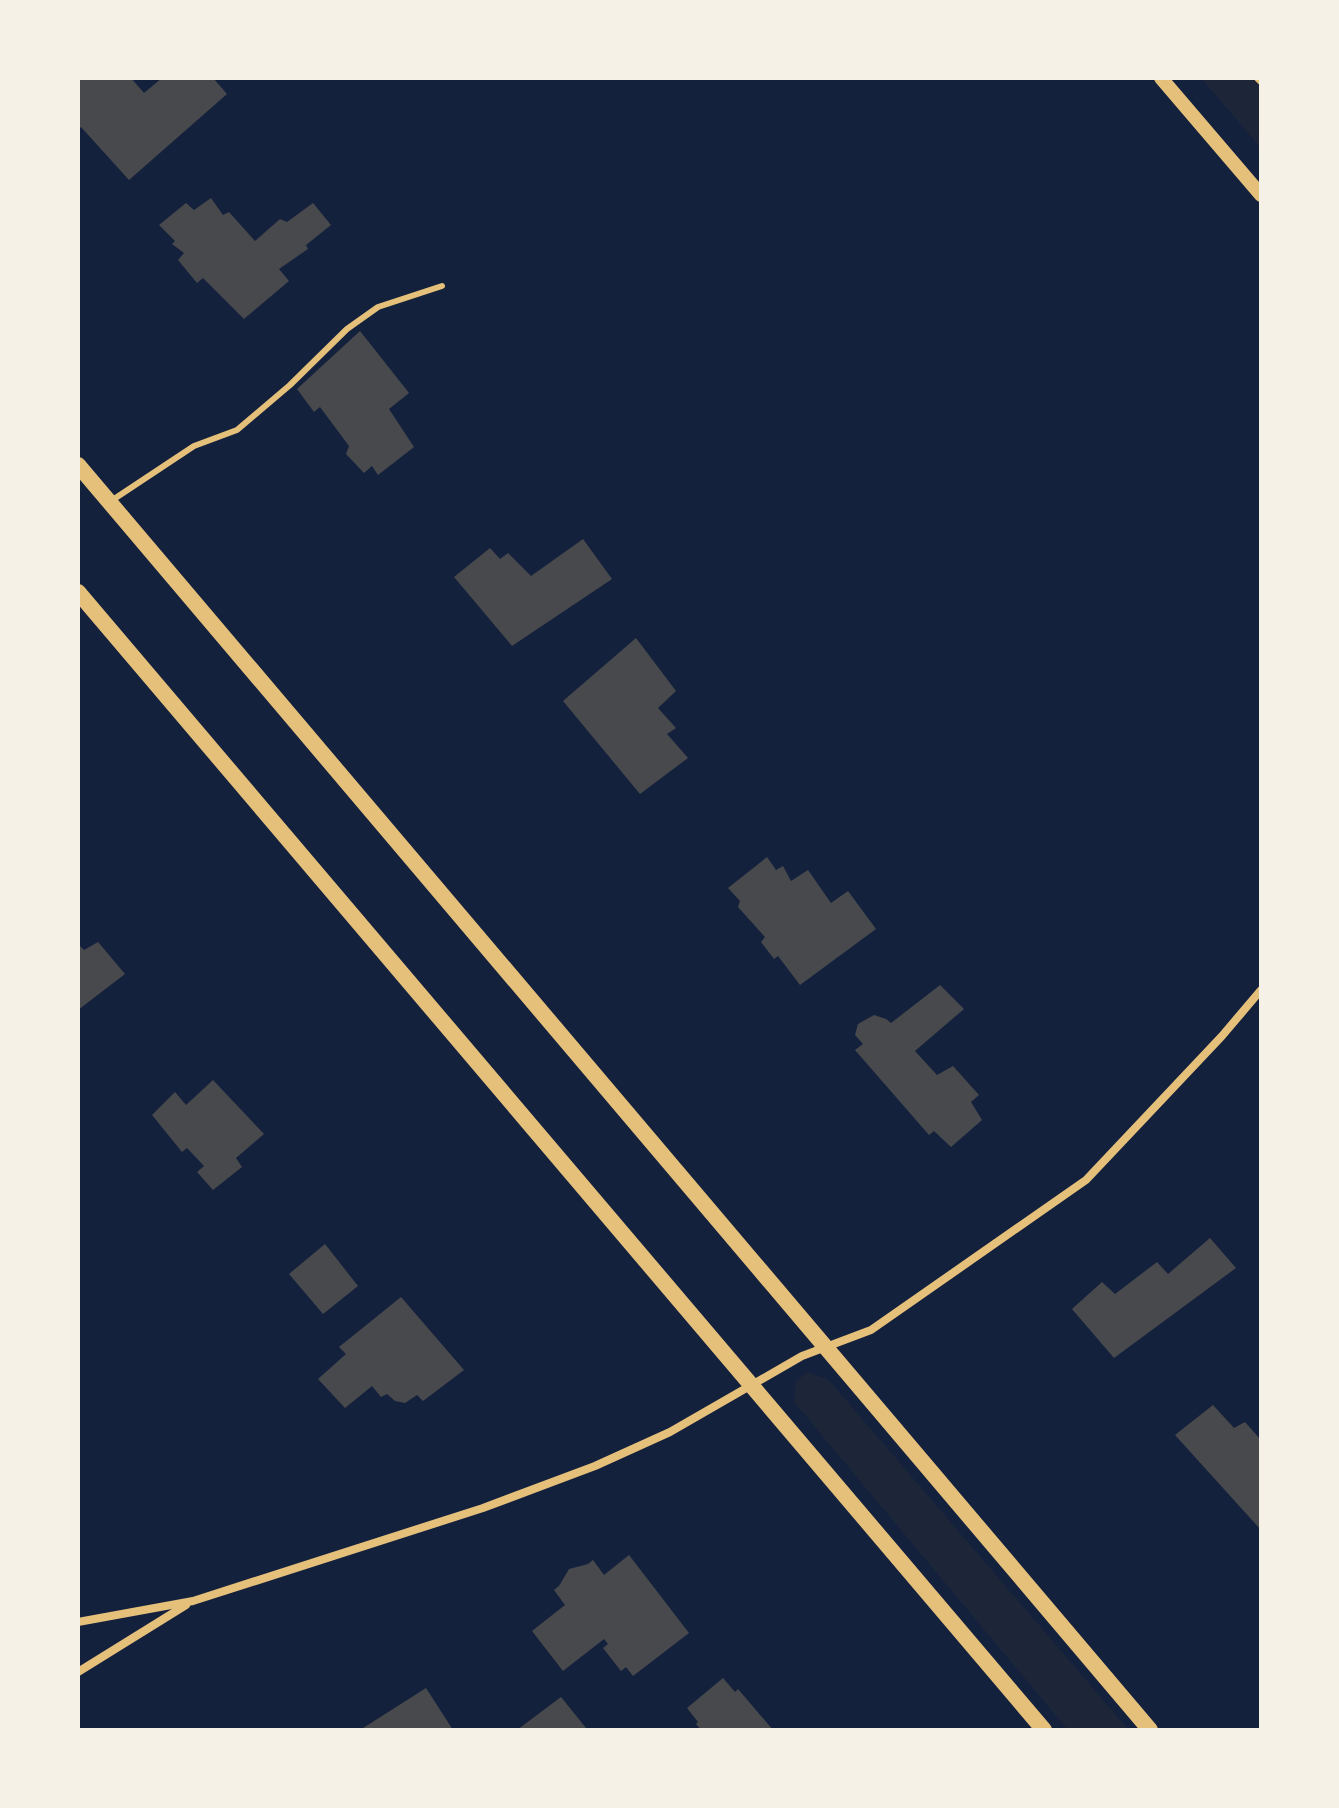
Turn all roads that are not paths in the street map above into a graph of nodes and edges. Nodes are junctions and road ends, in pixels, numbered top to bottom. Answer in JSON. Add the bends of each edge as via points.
{"nodes":[{"id":1,"x":1161,"y":78,"type":"edge"},
{"id":2,"x":1261,"y":195,"type":"edge"},
{"id":3,"x":442,"y":286,"type":"dead end"},
{"id":4,"x":78,"y":465,"type":"edge"},
{"id":5,"x":110,"y":502,"type":"junction"},
{"id":6,"x":78,"y":592,"type":"edge"},
{"id":7,"x":1261,"y":990,"type":"edge"},
{"id":8,"x":825,"y":1348,"type":"junction"},
{"id":9,"x":751,"y":1384,"type":"junction"},
{"id":10,"x":193,"y":1601,"type":"junction"},
{"id":11,"x":78,"y":1622,"type":"edge"},
{"id":12,"x":78,"y":1672,"type":"edge"},
{"id":13,"x":1044,"y":1730,"type":"edge"},
{"id":14,"x":1150,"y":1730,"type":"edge"}],
"edges":[{"from":1,"to":2,"type":"street"},
{"from":3,"to":5,"type":"lane","via":[[378,307],[237,430],[194,446]]},
{"from":4,"to":5,"type":"main road"},
{"from":5,"to":8,"type":"main road"},
{"from":6,"to":9,"type":"main road"},
{"from":7,"to":8,"type":"street","via":[[1086,1180],[887,1321]]},
{"from":8,"to":9,"type":"street"},
{"from":8,"to":14,"type":"main road"},
{"from":9,"to":10,"type":"street","via":[[670,1432],[595,1466],[483,1508]]},
{"from":9,"to":13,"type":"main road"},
{"from":10,"to":11,"type":"street"},
{"from":10,"to":12,"type":"street"}]}
